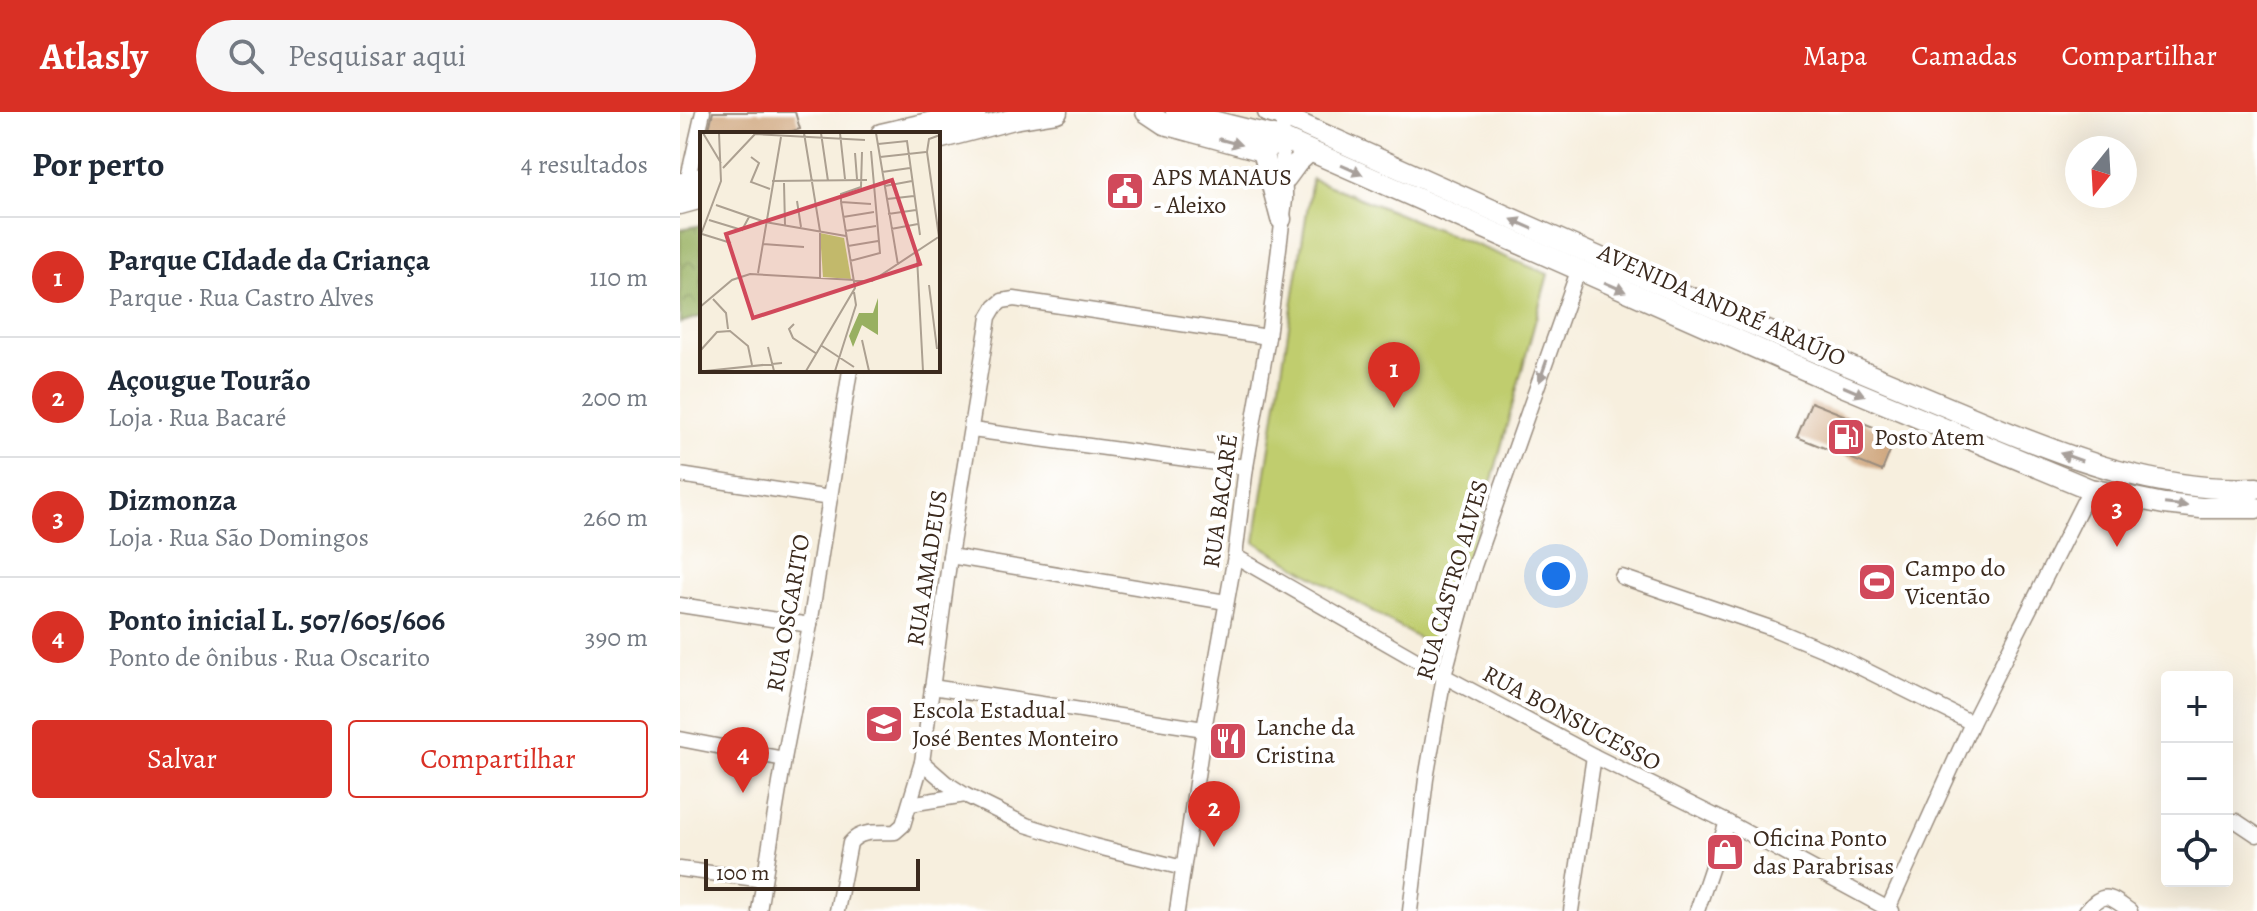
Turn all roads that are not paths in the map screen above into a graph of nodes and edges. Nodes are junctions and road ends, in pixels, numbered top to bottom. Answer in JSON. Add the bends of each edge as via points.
{"nodes":[{"id":1,"x":703,"y":112,"type":"edge"},
{"id":2,"x":976,"y":112,"type":"edge"},
{"id":3,"x":1057,"y":112,"type":"edge"},
{"id":4,"x":1146,"y":112,"type":"edge"},
{"id":5,"x":1176,"y":112,"type":"edge"},
{"id":6,"x":1280,"y":113,"type":"edge"},
{"id":7,"x":890,"y":132,"type":"edge"},
{"id":8,"x":940,"y":138,"type":"edge"},
{"id":9,"x":1281,"y":138,"type":"junction"},
{"id":10,"x":1263,"y":151,"type":"junction"},
{"id":11,"x":1310,"y":151,"type":"junction"},
{"id":12,"x":1286,"y":178,"type":"junction"},
{"id":13,"x":690,"y":182,"type":"edge"},
{"id":14,"x":700,"y":199,"type":"edge"},
{"id":15,"x":680,"y":204,"type":"edge"},
{"id":16,"x":1281,"y":219,"type":"junction"},
{"id":17,"x":1578,"y":271,"type":"junction"},
{"id":18,"x":1268,"y":337,"type":"junction"},
{"id":19,"x":850,"y":372,"type":"edge"},
{"id":20,"x":972,"y":430,"type":"junction"},
{"id":21,"x":1246,"y":467,"type":"junction"},
{"id":22,"x":680,"y":475,"type":"edge"},
{"id":23,"x":2257,"y":488,"type":"edge"},
{"id":24,"x":2090,"y":489,"type":"junction"},
{"id":25,"x":830,"y":498,"type":"junction"},
{"id":26,"x":2257,"y":508,"type":"edge"},
{"id":27,"x":950,"y":556,"type":"junction"},
{"id":28,"x":1235,"y":556,"type":"junction"},
{"id":29,"x":1622,"y":577,"type":"dead end"},
{"id":30,"x":1226,"y":602,"type":"junction"},
{"id":31,"x":680,"y":605,"type":"edge"},
{"id":32,"x":810,"y":625,"type":"junction"},
{"id":33,"x":1444,"y":676,"type":"junction"},
{"id":34,"x":932,"y":687,"type":"junction"},
{"id":35,"x":1972,"y":723,"type":"junction"},
{"id":36,"x":1204,"y":729,"type":"junction"},
{"id":37,"x":680,"y":739,"type":"edge"},
{"id":38,"x":1594,"y":756,"type":"junction"},
{"id":39,"x":784,"y":759,"type":"junction"},
{"id":40,"x":922,"y":762,"type":"junction"},
{"id":41,"x":965,"y":795,"type":"junction"},
{"id":42,"x":910,"y":804,"type":"junction"},
{"id":43,"x":2236,"y":821,"type":"dead end"},
{"id":44,"x":1727,"y":822,"type":"junction"},
{"id":45,"x":2257,"y":835,"type":"edge"},
{"id":46,"x":1183,"y":868,"type":"junction"},
{"id":47,"x":680,"y":869,"type":"edge"},
{"id":48,"x":764,"y":880,"type":"junction"},
{"id":49,"x":1183,"y":908,"type":"edge"},
{"id":50,"x":1889,"y":910,"type":"edge"},
{"id":51,"x":759,"y":911,"type":"edge"},
{"id":52,"x":837,"y":911,"type":"edge"},
{"id":53,"x":1410,"y":911,"type":"edge"},
{"id":54,"x":1571,"y":911,"type":"edge"},
{"id":55,"x":1697,"y":911,"type":"edge"},
{"id":56,"x":2086,"y":911,"type":"edge"},
{"id":57,"x":2130,"y":911,"type":"edge"}],
"edges":[{"from":1,"to":13,"type":"street"},
{"from":2,"to":7,"type":"main road"},
{"from":3,"to":8,"type":"main road"},
{"from":4,"to":10,"type":"main road","one_way":true,"via":[[1164,124]]},
{"from":5,"to":9,"type":"main road","name":"AVENIDA ANDRÉ ARAÚJO"},
{"from":6,"to":9,"type":"street","name":"RUA BACARÉ"},
{"from":23,"to":6,"type":"main road","name":"AVENIDA ANDRÉ ARAÚJO","one_way":true,"via":[[2150,478],[2049,449],[1770,332]]},
{"from":9,"to":10,"type":"main road"},
{"from":9,"to":11,"type":"main road","name":"AVENIDA ANDRÉ ARAÚJO"},
{"from":9,"to":12,"type":"street","name":"RUA BACARÉ"},
{"from":10,"to":16,"type":"main road"},
{"from":11,"to":12,"type":"main road"},
{"from":11,"to":17,"type":"main road","name":"AVENIDA ANDRÉ ARAÚJO","one_way":true},
{"from":12,"to":16,"type":"street","name":"RUA BACARÉ"},
{"from":14,"to":15,"type":"main road"},
{"from":16,"to":18,"type":"street","name":"RUA BACARÉ"},
{"from":17,"to":24,"type":"main road","name":"AVENIDA ANDRÉ ARAÚJO","one_way":true},
{"from":17,"to":33,"type":"street","name":"RUA CASTRO ALVES","one_way":true,"via":[[1474,566]]},
{"from":18,"to":20,"type":"street","name":"RUA AMADEUS","via":[[1002,301],[989,317]]},
{"from":18,"to":21,"type":"street","name":"RUA BACARÉ"},
{"from":19,"to":25,"type":"street","name":"RUA OSCARITO"},
{"from":20,"to":21,"type":"street"},
{"from":20,"to":27,"type":"street","name":"RUA AMADEUS"},
{"from":21,"to":28,"type":"street","name":"RUA BACARÉ"},
{"from":22,"to":25,"type":"street"},
{"from":24,"to":26,"type":"main road","name":"AVENIDA ANDRÉ ARAÚJO","one_way":true,"via":[[2164,504]]},
{"from":24,"to":35,"type":"street"},
{"from":25,"to":32,"type":"street","name":"RUA OSCARITO"},
{"from":27,"to":30,"type":"street"},
{"from":27,"to":34,"type":"street","name":"RUA AMADEUS"},
{"from":28,"to":30,"type":"street","name":"RUA BACARÉ"},
{"from":28,"to":33,"type":"street","name":"RUA BONSUCESSO"},
{"from":29,"to":35,"type":"street","via":[[1829,652]]},
{"from":30,"to":36,"type":"street","name":"RUA BACARÉ"},
{"from":31,"to":32,"type":"street"},
{"from":32,"to":39,"type":"street","name":"RUA OSCARITO"},
{"from":33,"to":38,"type":"street","name":"RUA BONSUCESSO"},
{"from":33,"to":53,"type":"street","name":"RUA CASTRO ALVES"},
{"from":34,"to":36,"type":"street"},
{"from":34,"to":40,"type":"street","name":"RUA AMADEUS"},
{"from":35,"to":50,"type":"street"},
{"from":36,"to":46,"type":"street","name":"RUA BACARÉ"},
{"from":37,"to":39,"type":"street"},
{"from":38,"to":44,"type":"street","name":"RUA BONSUCESSO"},
{"from":38,"to":54,"type":"street"},
{"from":39,"to":48,"type":"street","name":"RUA OSCARITO"},
{"from":40,"to":41,"type":"street"},
{"from":40,"to":42,"type":"street","name":"RUA AMADEUS"},
{"from":41,"to":42,"type":"street"},
{"from":41,"to":46,"type":"street","via":[[1026,825]]},
{"from":42,"to":52,"type":"street","name":"RUA AMADEUS","via":[[895,832],[864,832],[850,843]]},
{"from":43,"to":45,"type":"street"},
{"from":44,"to":50,"type":"street","name":"RUA BONSUCESSO"},
{"from":44,"to":55,"type":"street"},
{"from":46,"to":49,"type":"street","name":"RUA BACARÉ"},
{"from":47,"to":48,"type":"street"},
{"from":48,"to":51,"type":"street","name":"RUA OSCARITO"},
{"from":56,"to":57,"type":"street","via":[[2103,896]]}]}
